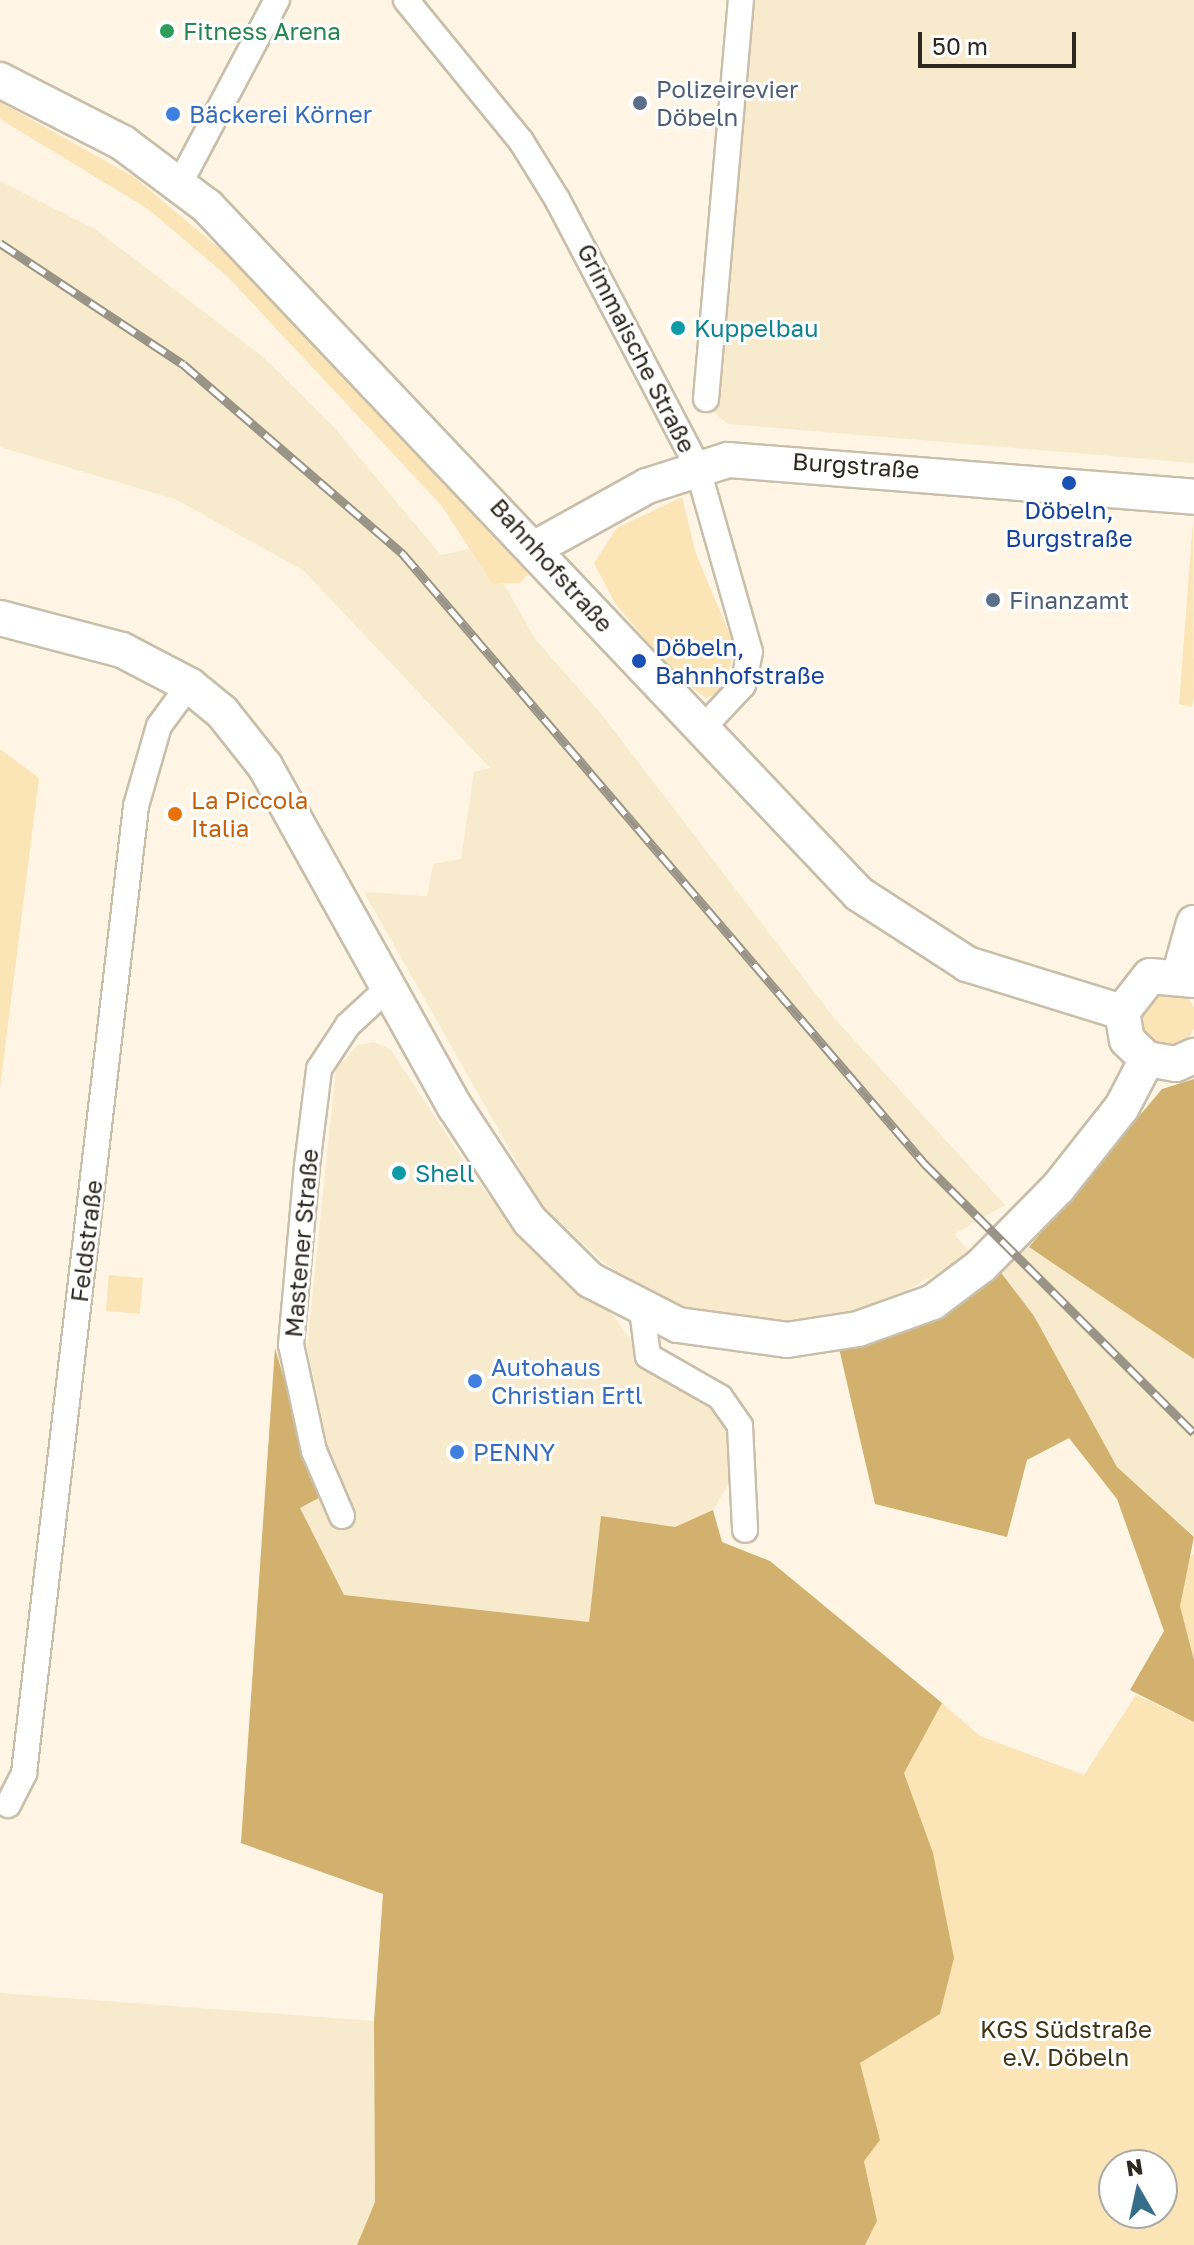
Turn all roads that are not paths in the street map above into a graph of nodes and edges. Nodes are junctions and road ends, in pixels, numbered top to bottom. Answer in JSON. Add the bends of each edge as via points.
{"nodes":[{"id":1,"x":277,"y":0,"type":"edge"},
{"id":2,"x":406,"y":0,"type":"edge"},
{"id":3,"x":741,"y":0,"type":"edge"},
{"id":4,"x":0,"y":80,"type":"edge"},
{"id":5,"x":180,"y":183,"type":"junction"},
{"id":6,"x":706,"y":399,"type":"dead end"},
{"id":7,"x":697,"y":466,"type":"junction"},
{"id":8,"x":1194,"y":497,"type":"edge"},
{"id":9,"x":537,"y":547,"type":"junction"},
{"id":10,"x":0,"y":618,"type":"edge"},
{"id":11,"x":189,"y":685,"type":"junction"},
{"id":12,"x":702,"y":729,"type":"junction"},
{"id":13,"x":1194,"y":923,"type":"edge"},
{"id":14,"x":1187,"y":977,"type":"edge"},
{"id":15,"x":387,"y":989,"type":"junction"},
{"id":16,"x":1122,"y":1012,"type":"junction"},
{"id":17,"x":1194,"y":1056,"type":"edge"},
{"id":18,"x":1147,"y":1059,"type":"junction"},
{"id":19,"x":642,"y":1310,"type":"junction"},
{"id":20,"x":342,"y":1516,"type":"dead end"},
{"id":21,"x":745,"y":1530,"type":"dead end"},
{"id":22,"x":8,"y":1805,"type":"dead end"}],
"edges":[{"from":1,"to":5,"type":"street"},
{"from":2,"to":7,"type":"street","name":"Grimmaische Straße","via":[[521,141],[566,212]]},
{"from":3,"to":6,"type":"street"},
{"from":4,"to":5,"type":"main road","name":"Bahnhofstraße","via":[[123,143]]},
{"from":5,"to":9,"type":"main road","name":"Bahnhofstraße"},
{"from":7,"to":8,"type":"main road","name":"Burgstraße","via":[[774,459]]},
{"from":7,"to":9,"type":"main road","name":"Burgstraße"},
{"from":7,"to":12,"type":"street","name":"Grimmaische Straße","via":[[750,652],[743,685]]},
{"from":9,"to":12,"type":"main road","name":"Bahnhofstraße"},
{"from":10,"to":11,"type":"main road","via":[[122,650]]},
{"from":11,"to":15,"type":"main road","via":[[265,766]]},
{"from":11,"to":22,"type":"street","name":"Feldstraße","via":[[159,726],[136,806],[24,1773]]},
{"from":12,"to":16,"type":"main road","name":"Bahnhofstraße","via":[[831,866],[902,928],[986,972]]},
{"from":13,"to":14,"type":"main road"},
{"from":14,"to":16,"type":"main road","via":[[1136,984]]},
{"from":15,"to":19,"type":"main road","via":[[530,1221],[590,1280]]},
{"from":15,"to":20,"type":"street","name":"Mastener Straße","via":[[348,1025],[319,1069],[305,1181],[291,1345],[314,1451]]},
{"from":16,"to":18,"type":"main road","via":[[1127,1040]]},
{"from":17,"to":18,"type":"main road","via":[[1176,1064]]},
{"from":18,"to":19,"type":"main road","via":[[1097,1141],[1019,1230],[963,1281],[911,1313],[823,1336],[749,1340]]},
{"from":19,"to":21,"type":"street","via":[[648,1356],[720,1397],[740,1426]]}]}
